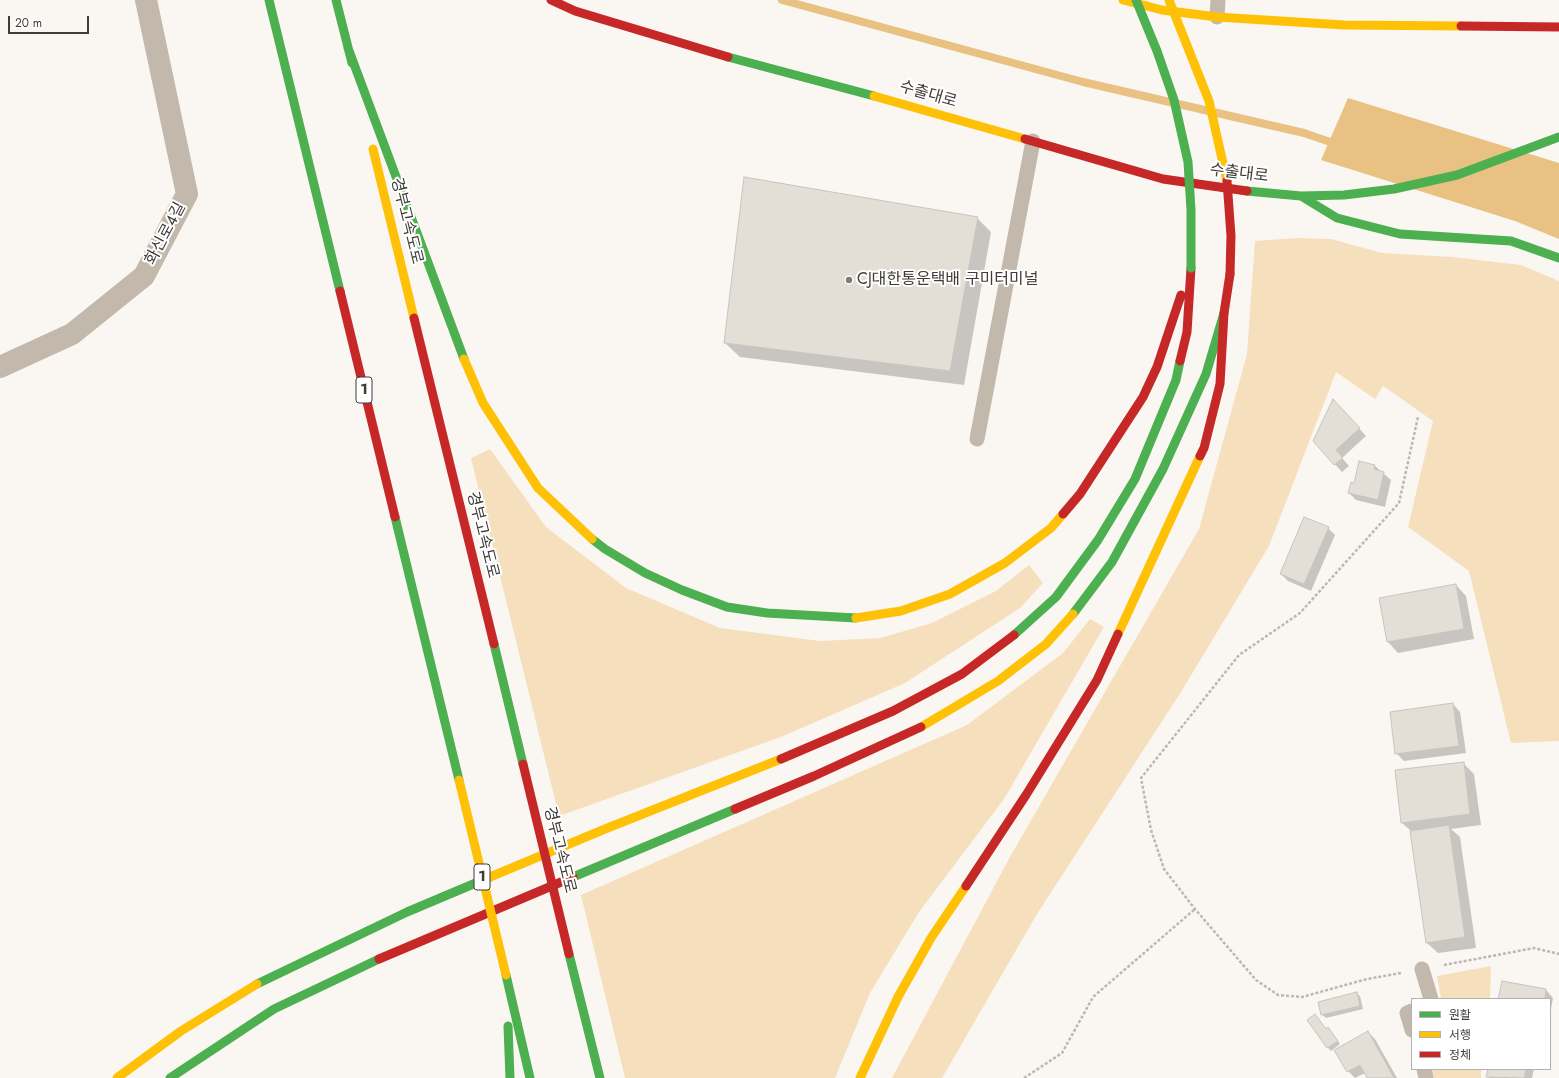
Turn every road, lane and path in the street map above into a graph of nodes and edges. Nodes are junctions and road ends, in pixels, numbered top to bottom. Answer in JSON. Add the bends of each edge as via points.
{"nodes":[{"id":1,"x":146,"y":0,"type":"edge"},
{"id":2,"x":269,"y":0,"type":"edge"},
{"id":3,"x":336,"y":0,"type":"edge"},
{"id":4,"x":551,"y":0,"type":"edge"},
{"id":5,"x":1123,"y":0,"type":"edge"},
{"id":6,"x":1136,"y":0,"type":"edge"},
{"id":7,"x":1170,"y":0,"type":"edge"},
{"id":8,"x":1218,"y":0,"type":"edge"},
{"id":9,"x":1217,"y":17,"type":"junction"},
{"id":10,"x":1556,"y":26,"type":"edge"},
{"id":11,"x":348,"y":48,"type":"junction"},
{"id":12,"x":367,"y":125,"type":"dead end"},
{"id":13,"x":1558,"y":138,"type":"edge"},
{"id":14,"x":371,"y":141,"type":"dead end"},
{"id":15,"x":1033,"y":141,"type":"junction"},
{"id":16,"x":1301,"y":196,"type":"junction"},
{"id":17,"x":1559,"y":258,"type":"edge"},
{"id":18,"x":1191,"y":268,"type":"junction"},
{"id":19,"x":1224,"y":313,"type":"junction"},
{"id":20,"x":0,"y":367,"type":"edge"},
{"id":21,"x":1418,"y":417,"type":"dead end"},
{"id":22,"x":977,"y":439,"type":"dead end"},
{"id":23,"x":1195,"y":909,"type":"junction"},
{"id":24,"x":1559,"y":954,"type":"edge"},
{"id":25,"x":1422,"y":969,"type":"junction"},
{"id":26,"x":506,"y":974,"type":"junction"},
{"id":27,"x":1431,"y":998,"type":"edge"},
{"id":28,"x":1411,"y":1011,"type":"edge"},
{"id":29,"x":1411,"y":1027,"type":"edge"},
{"id":30,"x":117,"y":1078,"type":"edge"},
{"id":31,"x":170,"y":1078,"type":"edge"},
{"id":32,"x":510,"y":1078,"type":"edge"},
{"id":33,"x":530,"y":1078,"type":"edge"},
{"id":34,"x":600,"y":1078,"type":"edge"},
{"id":35,"x":860,"y":1078,"type":"edge"},
{"id":36,"x":1024,"y":1078,"type":"edge"}],
"edges":[{"from":1,"to":20,"type":"street","name":"화신로4길","via":[[187,194],[144,276],[72,334]]},
{"from":2,"to":26,"type":"main road","number":"1","bridge":true},
{"from":3,"to":11,"type":"main road"},
{"from":4,"to":15,"type":"main road","name":"수출대로","via":[[575,11],[717,54]]},
{"from":5,"to":9,"type":"main road","via":[[1162,10]]},
{"from":6,"to":18,"type":"main road","bridge":true,"via":[[1158,51],[1174,100],[1188,162]]},
{"from":7,"to":19,"type":"main road","bridge":true,"via":[[1209,101],[1222,152],[1229,197],[1231,236],[1230,274]]},
{"from":8,"to":9,"type":"lane"},
{"from":9,"to":10,"type":"main road","via":[[1344,25]]},
{"from":11,"to":12,"type":"main road"},
{"from":11,"to":18,"type":"main road","via":[[466,365],[483,403],[538,488],[577,526],[606,549],[644,573],[727,607],[767,613],[856,618],[901,611],[950,594],[1005,563],[1051,528],[1080,494],[1143,397],[1157,367]]},
{"from":13,"to":16,"type":"main road","name":"수출대로","via":[[1457,175],[1394,190]]},
{"from":14,"to":34,"type":"main road","name":"경부고속도로","bridge":true},
{"from":15,"to":16,"type":"main road","name":"수출대로","via":[[1163,179],[1252,192]]},
{"from":15,"to":22,"type":"lane"},
{"from":16,"to":17,"type":"main road","via":[[1337,218],[1400,234],[1511,241]]},
{"from":18,"to":30,"type":"main road","via":[[1187,332],[1176,380],[1135,480],[1098,540],[1056,597],[1022,628],[962,674],[893,711],[769,765],[539,856],[332,947],[258,983],[181,1031]]},
{"from":19,"to":31,"type":"main road","via":[[1203,381],[1163,469],[1112,562],[1082,604],[1046,644],[998,681],[915,730],[814,776],[377,960],[274,1009]]},
{"from":19,"to":35,"type":"main road","via":[[1220,384],[1204,448],[1097,680],[1026,795],[931,938],[898,997]]},
{"from":21,"to":23,"type":"path","via":[[1399,503],[1300,613],[1239,655],[1141,778],[1151,830],[1164,869]]},
{"from":23,"to":25,"type":"path","via":[[1256,980],[1278,995],[1302,997]]},
{"from":23,"to":36,"type":"path","via":[[1093,997],[1062,1053]]},
{"from":24,"to":25,"type":"path","via":[[1534,948]]},
{"from":25,"to":27,"type":"lane"},
{"from":26,"to":32,"type":"main road"},
{"from":26,"to":33,"type":"main road","number":"1"},
{"from":28,"to":29,"type":"lane","via":[[1407,1013]]}]}
